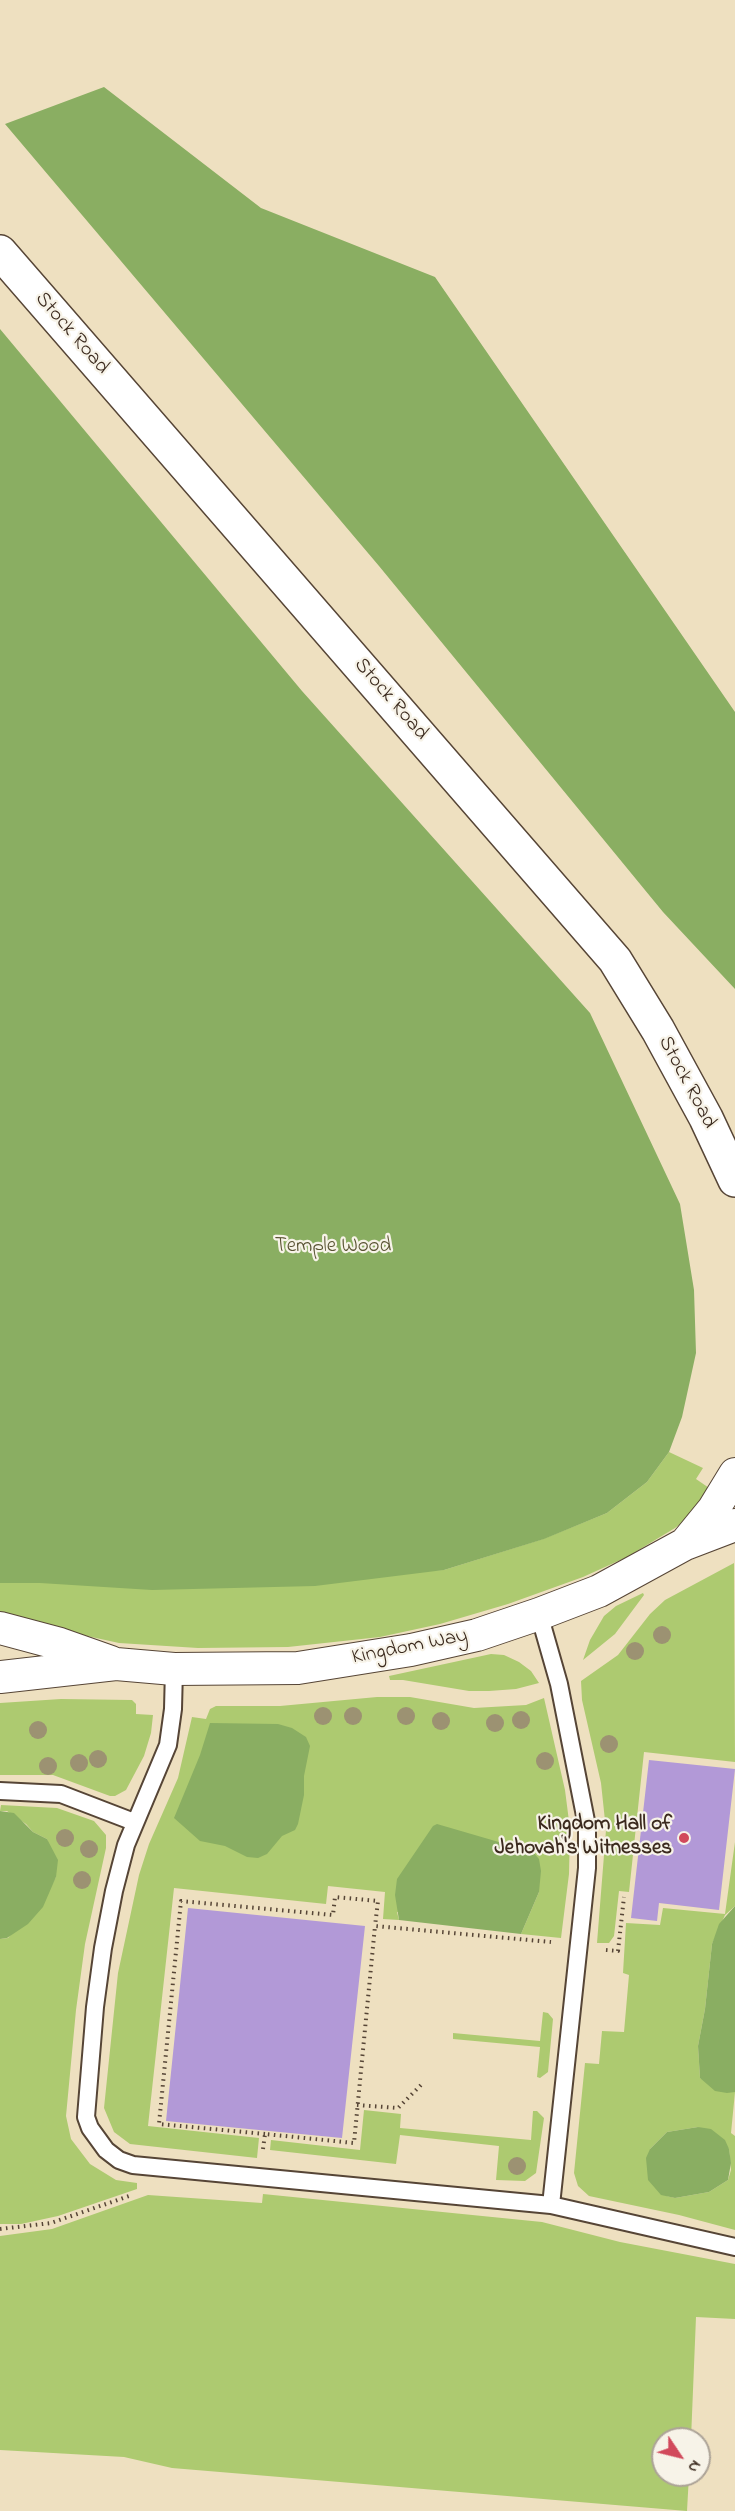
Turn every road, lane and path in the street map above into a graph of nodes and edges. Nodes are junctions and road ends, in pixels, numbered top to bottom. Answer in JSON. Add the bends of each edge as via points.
{"nodes":[{"id":1,"x":0,"y":252,"type":"edge"},
{"id":2,"x":735,"y":1180,"type":"edge"},
{"id":3,"x":735,"y":1474,"type":"edge"},
{"id":4,"x":735,"y":1525,"type":"edge"},
{"id":5,"x":685,"y":1544,"type":"junction"},
{"id":6,"x":539,"y":1614,"type":"junction"},
{"id":7,"x":0,"y":1628,"type":"edge"},
{"id":8,"x":116,"y":1664,"type":"junction"},
{"id":9,"x":174,"y":1669,"type":"junction"},
{"id":10,"x":0,"y":1677,"type":"edge"},
{"id":11,"x":0,"y":1791,"type":"edge"},
{"id":12,"x":134,"y":1822,"type":"junction"},
{"id":13,"x":624,"y":1897,"type":"dead end"},
{"id":14,"x":375,"y":1926,"type":"junction"},
{"id":15,"x":561,"y":1943,"type":"dead end"},
{"id":16,"x":597,"y":1948,"type":"dead end"},
{"id":17,"x":424,"y":2082,"type":"dead end"},
{"id":18,"x":357,"y":2104,"type":"junction"},
{"id":19,"x":265,"y":2134,"type":"junction"},
{"id":20,"x":262,"y":2154,"type":"dead end"},
{"id":21,"x":141,"y":2192,"type":"dead end"},
{"id":22,"x":551,"y":2205,"type":"junction"},
{"id":23,"x":0,"y":2229,"type":"edge"},
{"id":24,"x":735,"y":2247,"type":"edge"}],
"edges":[{"from":1,"to":2,"type":"main road","name":"Stock Road","via":[[615,960],[658,1030]]},
{"from":3,"to":5,"type":"street","name":"Kingdom Way","via":[[713,1510]]},
{"from":4,"to":5,"type":"street","name":"Kingdom Way"},
{"from":5,"to":6,"type":"street","name":"Kingdom Way","via":[[598,1591]]},
{"from":6,"to":9,"type":"street","name":"Kingdom Way","via":[[477,1635],[298,1668]]},
{"from":6,"to":22,"type":"lane","via":[[560,1684],[587,1826],[587,1868]]},
{"from":7,"to":8,"type":"street","name":"Kingdom Way"},
{"from":8,"to":9,"type":"street","name":"Kingdom Way"},
{"from":8,"to":10,"type":"street","name":"Kingdom Way"},
{"from":9,"to":12,"type":"lane","via":[[168,1745]]},
{"from":11,"to":12,"type":"lane","via":[[61,1794]]},
{"from":12,"to":22,"type":"lane","via":[[103,1948],[87,2092],[86,2117],[106,2150],[133,2165]]},
{"from":13,"to":16,"type":"path","via":[[618,1951]]},
{"from":14,"to":15,"type":"path"},
{"from":14,"to":18,"type":"path"},
{"from":14,"to":19,"type":"path","via":[[378,1901],[335,1897],[333,1915],[181,1900],[159,2124]]},
{"from":17,"to":18,"type":"path","via":[[398,2108]]},
{"from":18,"to":19,"type":"path","via":[[354,2143]]},
{"from":19,"to":20,"type":"path"},
{"from":21,"to":23,"type":"path","via":[[51,2223]]},
{"from":22,"to":24,"type":"lane"}]}
